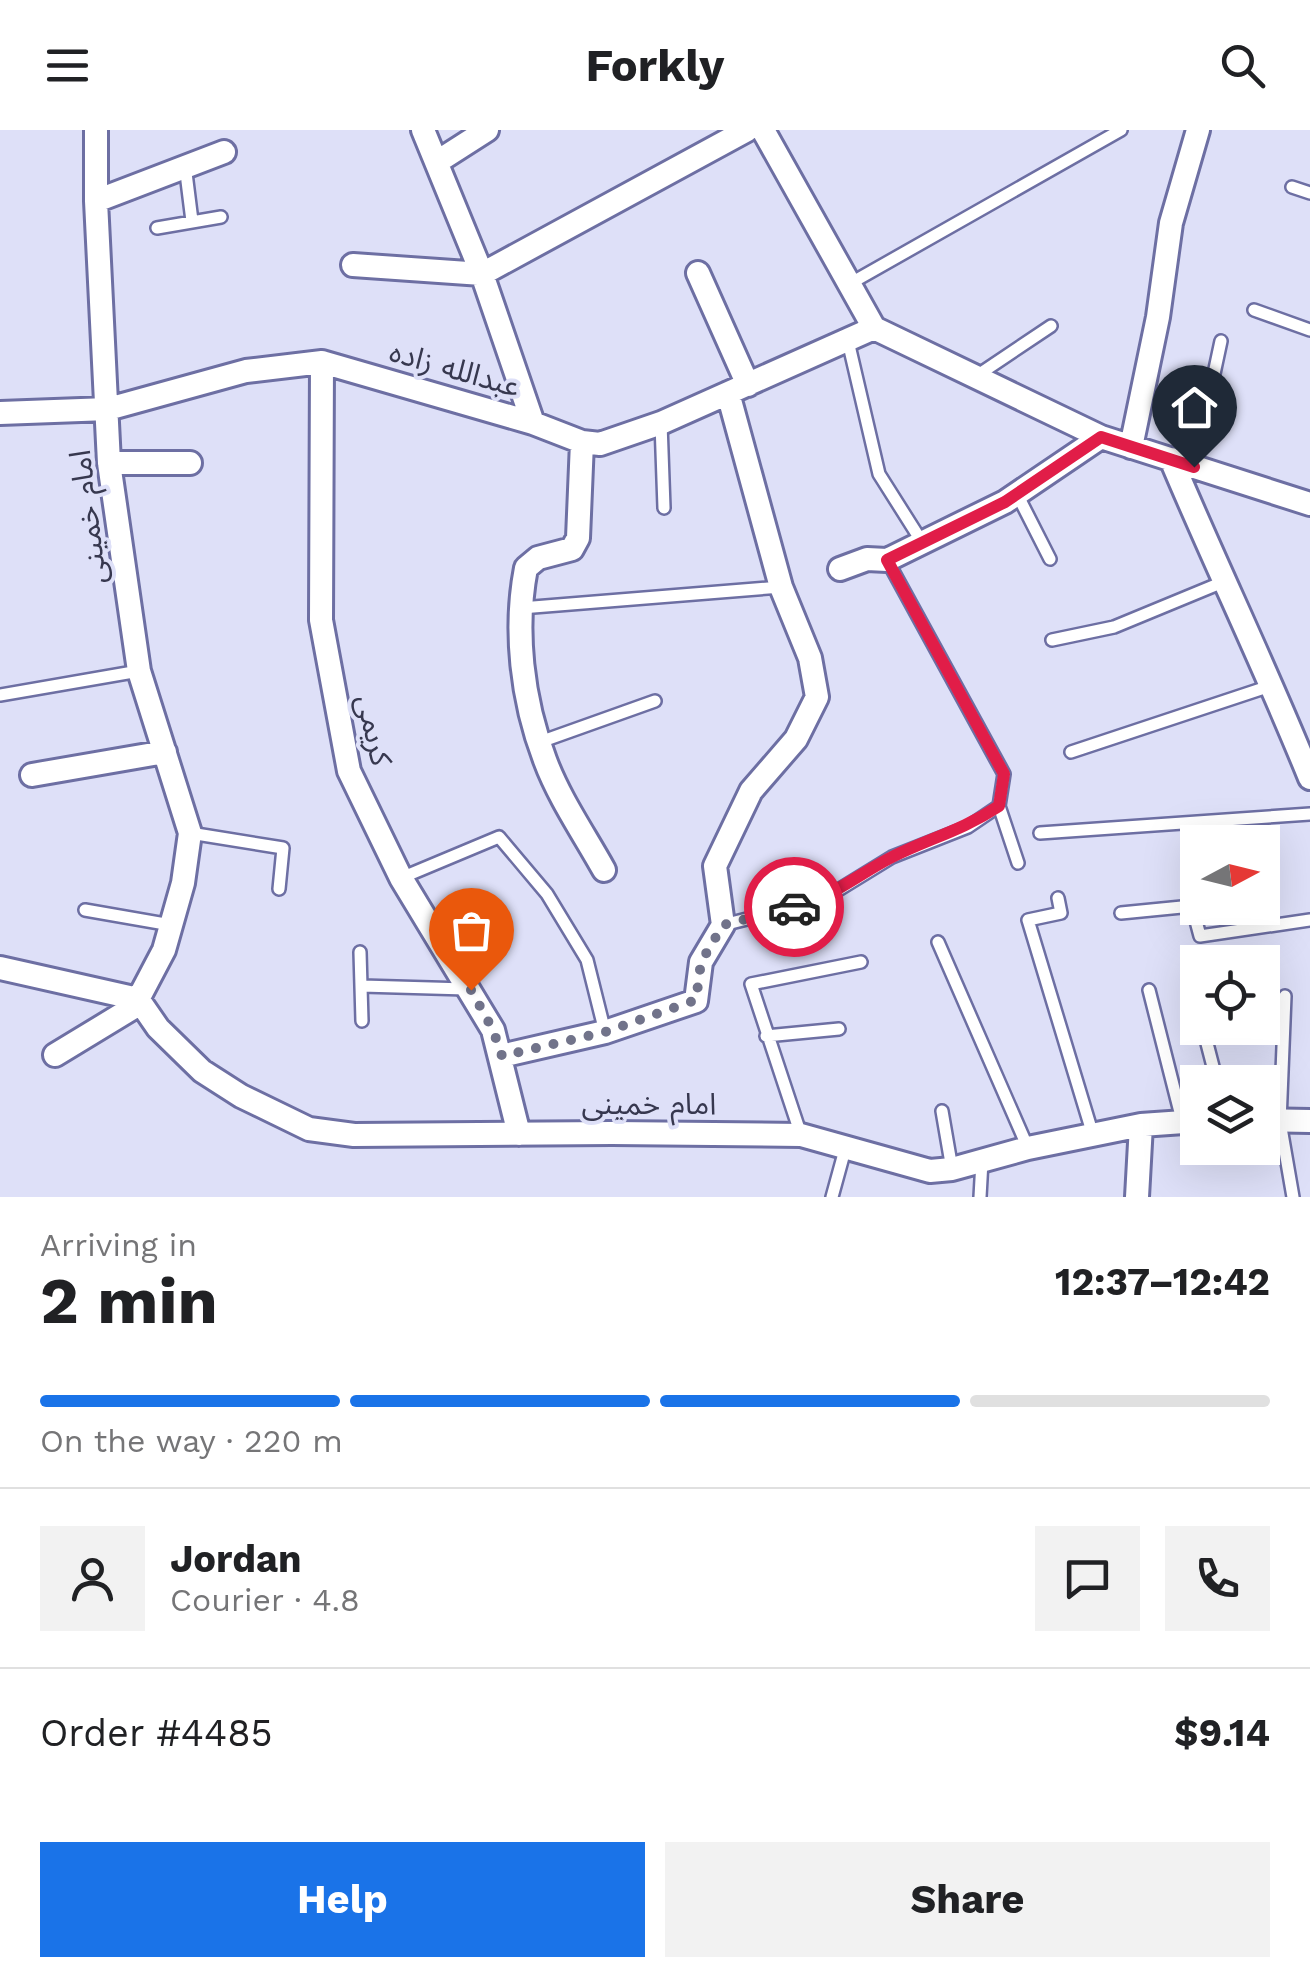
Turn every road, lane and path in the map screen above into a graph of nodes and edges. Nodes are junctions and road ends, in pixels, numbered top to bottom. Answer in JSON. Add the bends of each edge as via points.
{"nodes":[{"id":1,"x":96,"y":130,"type":"edge"},
{"id":2,"x":423,"y":130,"type":"edge"},
{"id":3,"x":486,"y":130,"type":"edge"},
{"id":4,"x":747,"y":130,"type":"edge"},
{"id":5,"x":763,"y":130,"type":"edge"},
{"id":6,"x":1121,"y":130,"type":"edge"},
{"id":7,"x":1198,"y":130,"type":"edge"},
{"id":8,"x":224,"y":152,"type":"dead end"},
{"id":9,"x":437,"y":162,"type":"junction"},
{"id":10,"x":185,"y":165,"type":"junction"},
{"id":11,"x":1292,"y":187,"type":"dead end"},
{"id":12,"x":1310,"y":193,"type":"edge"},
{"id":13,"x":96,"y":201,"type":"junction"},
{"id":14,"x":221,"y":217,"type":"dead end"},
{"id":15,"x":192,"y":221,"type":"junction"},
{"id":16,"x":157,"y":228,"type":"dead end"},
{"id":17,"x":352,"y":265,"type":"dead end"},
{"id":18,"x":698,"y":273,"type":"dead end"},
{"id":19,"x":482,"y":274,"type":"junction"},
{"id":20,"x":851,"y":284,"type":"junction"},
{"id":21,"x":1254,"y":310,"type":"dead end"},
{"id":22,"x":1051,"y":326,"type":"dead end"},
{"id":23,"x":874,"y":328,"type":"junction"},
{"id":24,"x":1310,"y":330,"type":"edge"},
{"id":25,"x":848,"y":340,"type":"junction"},
{"id":26,"x":1221,"y":341,"type":"dead end"},
{"id":27,"x":322,"y":362,"type":"junction"},
{"id":28,"x":975,"y":378,"type":"junction"},
{"id":29,"x":738,"y":389,"type":"junction"},
{"id":30,"x":108,"y":409,"type":"junction"},
{"id":31,"x":0,"y":413,"type":"edge"},
{"id":32,"x":534,"y":423,"type":"junction"},
{"id":33,"x":660,"y":423,"type":"junction"},
{"id":34,"x":1101,"y":437,"type":"junction"},
{"id":35,"x":582,"y":442,"type":"junction"},
{"id":36,"x":1132,"y":447,"type":"junction"},
{"id":37,"x":1171,"y":459,"type":"junction"},
{"id":38,"x":109,"y":463,"type":"junction"},
{"id":39,"x":190,"y":463,"type":"dead end"},
{"id":40,"x":1194,"y":467,"type":"junction"},
{"id":41,"x":1017,"y":494,"type":"junction"},
{"id":42,"x":1310,"y":504,"type":"edge"},
{"id":43,"x":664,"y":508,"type":"dead end"},
{"id":44,"x":922,"y":542,"type":"junction"},
{"id":45,"x":1050,"y":559,"type":"dead end"},
{"id":46,"x":887,"y":560,"type":"junction"},
{"id":47,"x":840,"y":569,"type":"dead end"},
{"id":48,"x":1223,"y":582,"type":"junction"},
{"id":49,"x":781,"y":587,"type":"junction"},
{"id":50,"x":520,"y":608,"type":"junction"},
{"id":51,"x":1052,"y":640,"type":"dead end"},
{"id":52,"x":139,"y":671,"type":"junction"},
{"id":53,"x":1273,"y":686,"type":"junction"},
{"id":54,"x":0,"y":696,"type":"edge"},
{"id":55,"x":655,"y":701,"type":"dead end"},
{"id":56,"x":540,"y":742,"type":"junction"},
{"id":57,"x":166,"y":752,"type":"junction"},
{"id":58,"x":1071,"y":752,"type":"dead end"},
{"id":59,"x":32,"y":775,"type":"dead end"},
{"id":60,"x":1310,"y":778,"type":"edge"},
{"id":61,"x":999,"y":806,"type":"junction"},
{"id":62,"x":1310,"y":814,"type":"edge"},
{"id":63,"x":190,"y":833,"type":"junction"},
{"id":64,"x":1040,"y":834,"type":"dead end"},
{"id":65,"x":1018,"y":864,"type":"dead end"},
{"id":66,"x":604,"y":870,"type":"dead end"},
{"id":67,"x":401,"y":878,"type":"junction"},
{"id":68,"x":278,"y":890,"type":"dead end"},
{"id":69,"x":1058,"y":898,"type":"dead end"},
{"id":70,"x":85,"y":910,"type":"dead end"},
{"id":71,"x":1121,"y":913,"type":"dead end"},
{"id":72,"x":1310,"y":920,"type":"edge"},
{"id":73,"x":172,"y":925,"type":"junction"},
{"id":74,"x":723,"y":925,"type":"junction"},
{"id":75,"x":938,"y":942,"type":"dead end"},
{"id":76,"x":360,"y":952,"type":"dead end"},
{"id":77,"x":861,"y":962,"type":"dead end"},
{"id":78,"x":0,"y":968,"type":"edge"},
{"id":79,"x":362,"y":986,"type":"junction"},
{"id":80,"x":471,"y":990,"type":"junction"},
{"id":81,"x":1150,"y":990,"type":"dead end"},
{"id":82,"x":1284,"y":996,"type":"dead end"},
{"id":83,"x":138,"y":999,"type":"junction"},
{"id":84,"x":362,"y":1021,"type":"dead end"},
{"id":85,"x":839,"y":1029,"type":"dead end"},
{"id":86,"x":605,"y":1032,"type":"junction"},
{"id":87,"x":766,"y":1036,"type":"junction"},
{"id":88,"x":56,"y":1055,"type":"dead end"},
{"id":89,"x":502,"y":1056,"type":"junction"},
{"id":90,"x":1277,"y":1065,"type":"edge"},
{"id":91,"x":1180,"y":1089,"type":"edge"},
{"id":92,"x":942,"y":1112,"type":"dead end"},
{"id":93,"x":1280,"y":1121,"type":"edge"},
{"id":94,"x":1310,"y":1121,"type":"edge"},
{"id":95,"x":1180,"y":1123,"type":"edge"},
{"id":96,"x":1141,"y":1125,"type":"junction"},
{"id":97,"x":519,"y":1134,"type":"junction"},
{"id":98,"x":801,"y":1135,"type":"junction"},
{"id":99,"x":1093,"y":1135,"type":"junction"},
{"id":100,"x":846,"y":1146,"type":"junction"},
{"id":101,"x":1028,"y":1148,"type":"junction"},
{"id":102,"x":1280,"y":1150,"type":"edge"},
{"id":103,"x":982,"y":1162,"type":"junction"},
{"id":104,"x":952,"y":1169,"type":"junction"},
{"id":105,"x":832,"y":1197,"type":"edge"},
{"id":106,"x":980,"y":1197,"type":"edge"},
{"id":107,"x":1138,"y":1197,"type":"edge"},
{"id":108,"x":1293,"y":1197,"type":"edge"}],
"edges":[{"from":1,"to":13,"type":"street","name":"امام خمینی"},
{"from":2,"to":9,"type":"street"},
{"from":3,"to":9,"type":"street"},
{"from":4,"to":19,"type":"street"},
{"from":5,"to":20,"type":"street"},
{"from":6,"to":20,"type":"lane"},
{"from":7,"to":36,"type":"street","via":[[1171,223]]},
{"from":8,"to":10,"type":"street"},
{"from":9,"to":19,"type":"street"},
{"from":10,"to":13,"type":"street"},
{"from":10,"to":15,"type":"lane"},
{"from":11,"to":12,"type":"lane"},
{"from":13,"to":30,"type":"street","name":"امام خمینی"},
{"from":14,"to":15,"type":"lane"},
{"from":15,"to":16,"type":"lane"},
{"from":17,"to":19,"type":"street"},
{"from":18,"to":29,"type":"street"},
{"from":19,"to":32,"type":"street"},
{"from":20,"to":23,"type":"street"},
{"from":21,"to":24,"type":"lane"},
{"from":22,"to":28,"type":"lane"},
{"from":23,"to":25,"type":"street"},
{"from":23,"to":28,"type":"street"},
{"from":25,"to":29,"type":"street"},
{"from":25,"to":44,"type":"lane","via":[[879,474]]},
{"from":26,"to":40,"type":"lane"},
{"from":27,"to":30,"type":"street","name":"عبدالله زاده","via":[[246,370]]},
{"from":27,"to":32,"type":"street","name":"عبدالله زاده"},
{"from":27,"to":67,"type":"street","name":"کریمی","via":[[321,620],[349,771]]},
{"from":28,"to":34,"type":"street"},
{"from":29,"to":33,"type":"street"},
{"from":29,"to":49,"type":"street"},
{"from":30,"to":31,"type":"street","name":"عبدالله زاده"},
{"from":30,"to":38,"type":"street","name":"امام خمینی"},
{"from":32,"to":35,"type":"street","name":"عبدالله زاده"},
{"from":33,"to":35,"type":"street","via":[[600,444]]},
{"from":33,"to":43,"type":"lane"},
{"from":34,"to":36,"type":"street"},
{"from":34,"to":41,"type":"street"},
{"from":35,"to":50,"type":"street","via":[[578,538],[572,548],[526,568]]},
{"from":36,"to":37,"type":"street"},
{"from":37,"to":40,"type":"street"},
{"from":37,"to":48,"type":"street"},
{"from":38,"to":39,"type":"street"},
{"from":38,"to":52,"type":"street","name":"امام خمینی"},
{"from":40,"to":42,"type":"street"},
{"from":41,"to":44,"type":"street"},
{"from":41,"to":45,"type":"lane"},
{"from":44,"to":46,"type":"street"},
{"from":46,"to":47,"type":"street"},
{"from":46,"to":61,"type":"lane","via":[[1004,774]]},
{"from":48,"to":51,"type":"lane","via":[[1114,626]]},
{"from":48,"to":53,"type":"street"},
{"from":49,"to":50,"type":"lane"},
{"from":49,"to":74,"type":"street","via":[[810,658],[817,697],[796,740],[751,791],[715,866]]},
{"from":50,"to":56,"type":"street","via":[[522,669]]},
{"from":52,"to":54,"type":"lane"},
{"from":52,"to":57,"type":"street","name":"امام خمینی"},
{"from":53,"to":58,"type":"lane"},
{"from":53,"to":60,"type":"street"},
{"from":55,"to":56,"type":"lane"},
{"from":56,"to":66,"type":"street"},
{"from":57,"to":59,"type":"street"},
{"from":57,"to":63,"type":"street","name":"امام خمینی"},
{"from":61,"to":65,"type":"lane"},
{"from":61,"to":74,"type":"lane","via":[[968,827],[892,857],[822,900]]},
{"from":62,"to":64,"type":"lane"},
{"from":63,"to":68,"type":"lane","via":[[283,848]]},
{"from":63,"to":73,"type":"street","name":"امام خمینی"},
{"from":67,"to":80,"type":"street","name":"کریمی"},
{"from":67,"to":86,"type":"lane","via":[[499,837],[547,894],[587,960]]},
{"from":69,"to":99,"type":"lane","via":[[1061,913],[1028,920]]},
{"from":70,"to":73,"type":"lane"},
{"from":71,"to":72,"type":"lane","via":[[1192,906],[1200,936]]},
{"from":73,"to":83,"type":"street","name":"امام خمینی"},
{"from":74,"to":86,"type":"street","via":[[701,962],[696,1000]]},
{"from":75,"to":101,"type":"lane"},
{"from":76,"to":79,"type":"lane"},
{"from":77,"to":87,"type":"lane","via":[[751,984]]},
{"from":78,"to":83,"type":"street"},
{"from":79,"to":80,"type":"lane"},
{"from":79,"to":84,"type":"lane"},
{"from":80,"to":89,"type":"street","name":"کریمی"},
{"from":81,"to":91,"type":"lane"},
{"from":82,"to":90,"type":"lane"},
{"from":83,"to":88,"type":"street","name":"امام خمینی"},
{"from":83,"to":97,"type":"street","name":"امام خمینی","via":[[202,1071],[309,1129],[354,1136]]},
{"from":85,"to":87,"type":"lane"},
{"from":86,"to":89,"type":"street"},
{"from":87,"to":98,"type":"lane"},
{"from":89,"to":97,"type":"street","name":"کریمی"},
{"from":92,"to":104,"type":"lane"},
{"from":93,"to":94,"type":"street"},
{"from":95,"to":96,"type":"street","name":"امام خمینی"},
{"from":96,"to":99,"type":"street","name":"امام خمینی"},
{"from":96,"to":107,"type":"street"},
{"from":97,"to":98,"type":"street","name":"امام خمینی"},
{"from":98,"to":100,"type":"street","name":"امام خمینی"},
{"from":99,"to":101,"type":"street","name":"امام خمینی"},
{"from":100,"to":104,"type":"street","name":"امام خمینی","via":[[930,1171]]},
{"from":100,"to":105,"type":"lane"},
{"from":101,"to":103,"type":"street","name":"امام خمینی"},
{"from":102,"to":108,"type":"lane"},
{"from":103,"to":104,"type":"street","name":"امام خمینی"},
{"from":103,"to":106,"type":"lane"}]}
